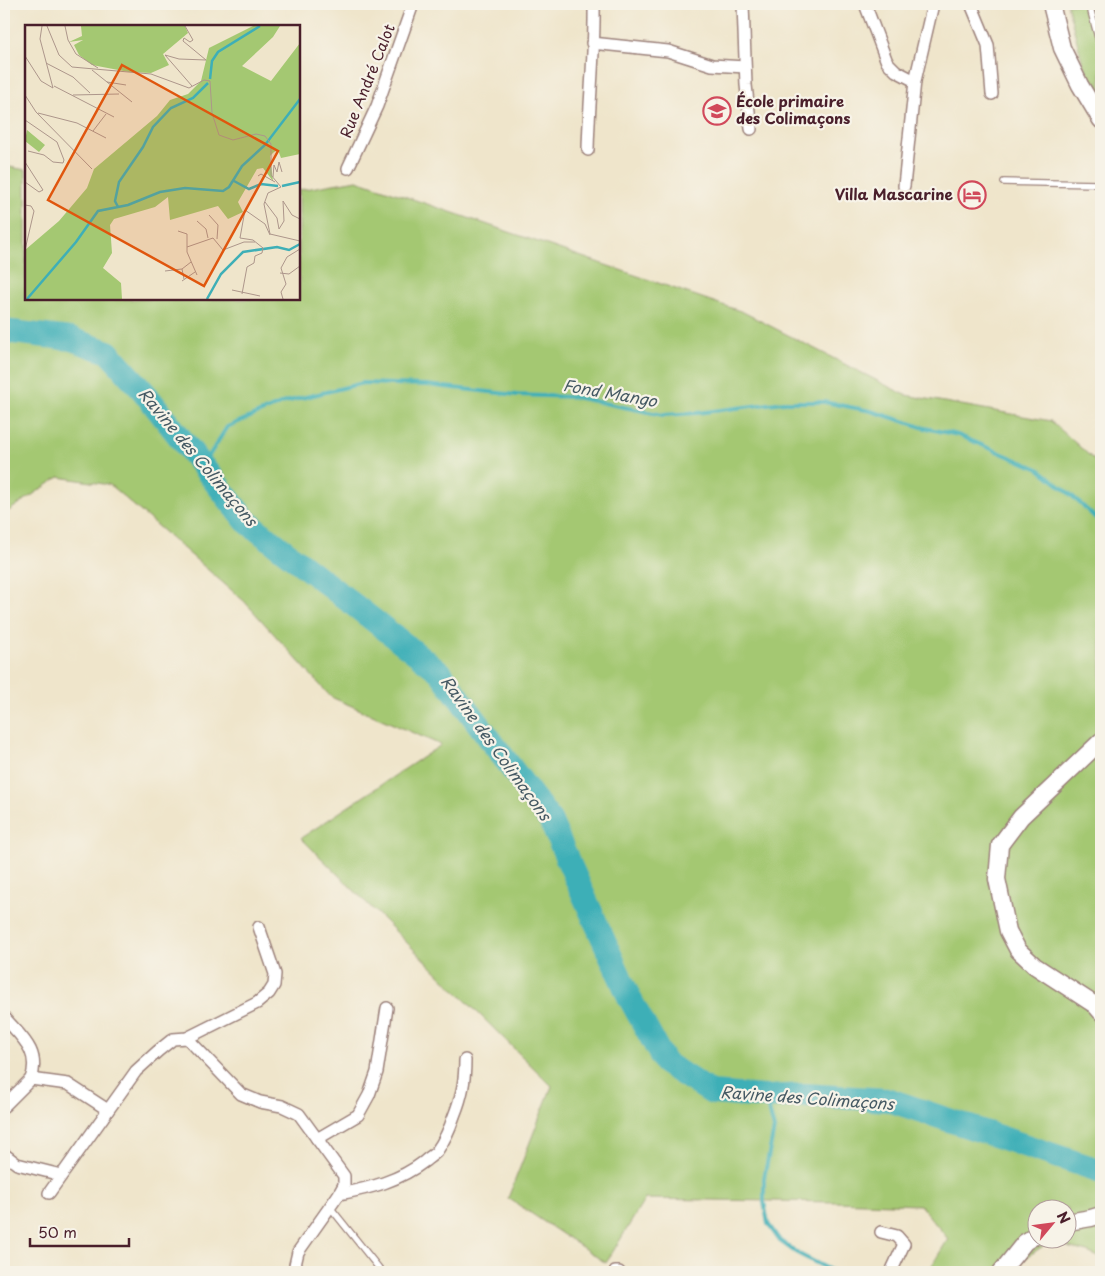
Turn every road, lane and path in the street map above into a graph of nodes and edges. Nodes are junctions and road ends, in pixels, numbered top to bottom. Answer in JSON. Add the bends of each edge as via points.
{"nodes":[{"id":1,"x":413,"y":4,"type":"edge"},
{"id":2,"x":594,"y":4,"type":"edge"},
{"id":3,"x":743,"y":4,"type":"edge"},
{"id":4,"x":865,"y":4,"type":"edge"},
{"id":5,"x":933,"y":4,"type":"edge"},
{"id":6,"x":971,"y":4,"type":"edge"},
{"id":7,"x":1051,"y":4,"type":"edge"},
{"id":8,"x":1089,"y":4,"type":"edge"},
{"id":9,"x":592,"y":43,"type":"junction"},
{"id":10,"x":1101,"y":49,"type":"edge"},
{"id":11,"x":745,"y":67,"type":"junction"},
{"id":12,"x":915,"y":81,"type":"junction"},
{"id":13,"x":992,"y":94,"type":"dead end"},
{"id":14,"x":1101,"y":120,"type":"edge"},
{"id":15,"x":752,"y":129,"type":"dead end"},
{"id":16,"x":588,"y":150,"type":"dead end"},
{"id":17,"x":348,"y":168,"type":"dead end"},
{"id":18,"x":1004,"y":182,"type":"dead end"},
{"id":19,"x":1101,"y":183,"type":"edge"},
{"id":20,"x":904,"y":186,"type":"dead end"},
{"id":21,"x":1101,"y":741,"type":"edge"},
{"id":22,"x":259,"y":927,"type":"dead end"},
{"id":23,"x":387,"y":1008,"type":"dead end"},
{"id":24,"x":1101,"y":1012,"type":"edge"},
{"id":25,"x":4,"y":1017,"type":"edge"},
{"id":26,"x":187,"y":1038,"type":"junction"},
{"id":27,"x":465,"y":1060,"type":"dead end"},
{"id":28,"x":31,"y":1079,"type":"junction"},
{"id":29,"x":4,"y":1106,"type":"edge"},
{"id":30,"x":108,"y":1110,"type":"junction"},
{"id":31,"x":317,"y":1139,"type":"junction"},
{"id":32,"x":4,"y":1154,"type":"edge"},
{"id":33,"x":62,"y":1175,"type":"junction"},
{"id":34,"x":50,"y":1193,"type":"dead end"},
{"id":35,"x":339,"y":1194,"type":"junction"},
{"id":36,"x":330,"y":1207,"type":"junction"},
{"id":37,"x":1101,"y":1215,"type":"edge"},
{"id":38,"x":1078,"y":1220,"type":"edge"},
{"id":39,"x":881,"y":1232,"type":"dead end"},
{"id":40,"x":1028,"y":1240,"type":"edge"},
{"id":41,"x":296,"y":1272,"type":"edge"},
{"id":42,"x":382,"y":1272,"type":"edge"},
{"id":43,"x":615,"y":1272,"type":"edge"},
{"id":44,"x":619,"y":1272,"type":"edge"},
{"id":45,"x":891,"y":1272,"type":"edge"},
{"id":46,"x":1001,"y":1272,"type":"edge"}],
"edges":[{"from":1,"to":17,"type":"street","name":"Rue André Calot","via":[[377,106]]},
{"from":2,"to":9,"type":"street"},
{"from":3,"to":11,"type":"street"},
{"from":4,"to":12,"type":"street","via":[[886,62],[896,72]]},
{"from":5,"to":12,"type":"street"},
{"from":6,"to":13,"type":"street","via":[[988,45]]},
{"from":7,"to":14,"type":"main road","via":[[1062,48]]},
{"from":8,"to":10,"type":"lane"},
{"from":9,"to":11,"type":"street","via":[[668,50],[712,65]]},
{"from":9,"to":16,"type":"street"},
{"from":11,"to":15,"type":"street"},
{"from":12,"to":20,"type":"street"},
{"from":18,"to":19,"type":"lane"},
{"from":21,"to":24,"type":"main road","via":[[1021,817],[1005,838],[1000,845],[997,879],[1008,931],[1018,950],[1035,966]]},
{"from":22,"to":26,"type":"street","via":[[275,974],[274,985],[257,1004]]},
{"from":23,"to":31,"type":"street","via":[[377,1072],[358,1116]]},
{"from":25,"to":28,"type":"street","via":[[31,1050],[34,1062]]},
{"from":26,"to":30,"type":"street","via":[[173,1039],[158,1050],[136,1071]]},
{"from":26,"to":31,"type":"street","via":[[241,1094],[291,1109],[299,1114]]},
{"from":27,"to":35,"type":"street","via":[[460,1103],[436,1151],[393,1181]]},
{"from":28,"to":29,"type":"street"},
{"from":28,"to":30,"type":"street","via":[[68,1084]]},
{"from":30,"to":33,"type":"street"},
{"from":31,"to":35,"type":"street","via":[[344,1176]]},
{"from":32,"to":33,"type":"street","via":[[17,1164]]},
{"from":33,"to":34,"type":"street"},
{"from":35,"to":36,"type":"street"},
{"from":36,"to":41,"type":"street","via":[[298,1252]]},
{"from":36,"to":42,"type":"lane"},
{"from":37,"to":38,"type":"main road"},
{"from":39,"to":45,"type":"street","via":[[897,1236],[904,1244]]},
{"from":40,"to":46,"type":"main road"},
{"from":43,"to":44,"type":"street"}]}
